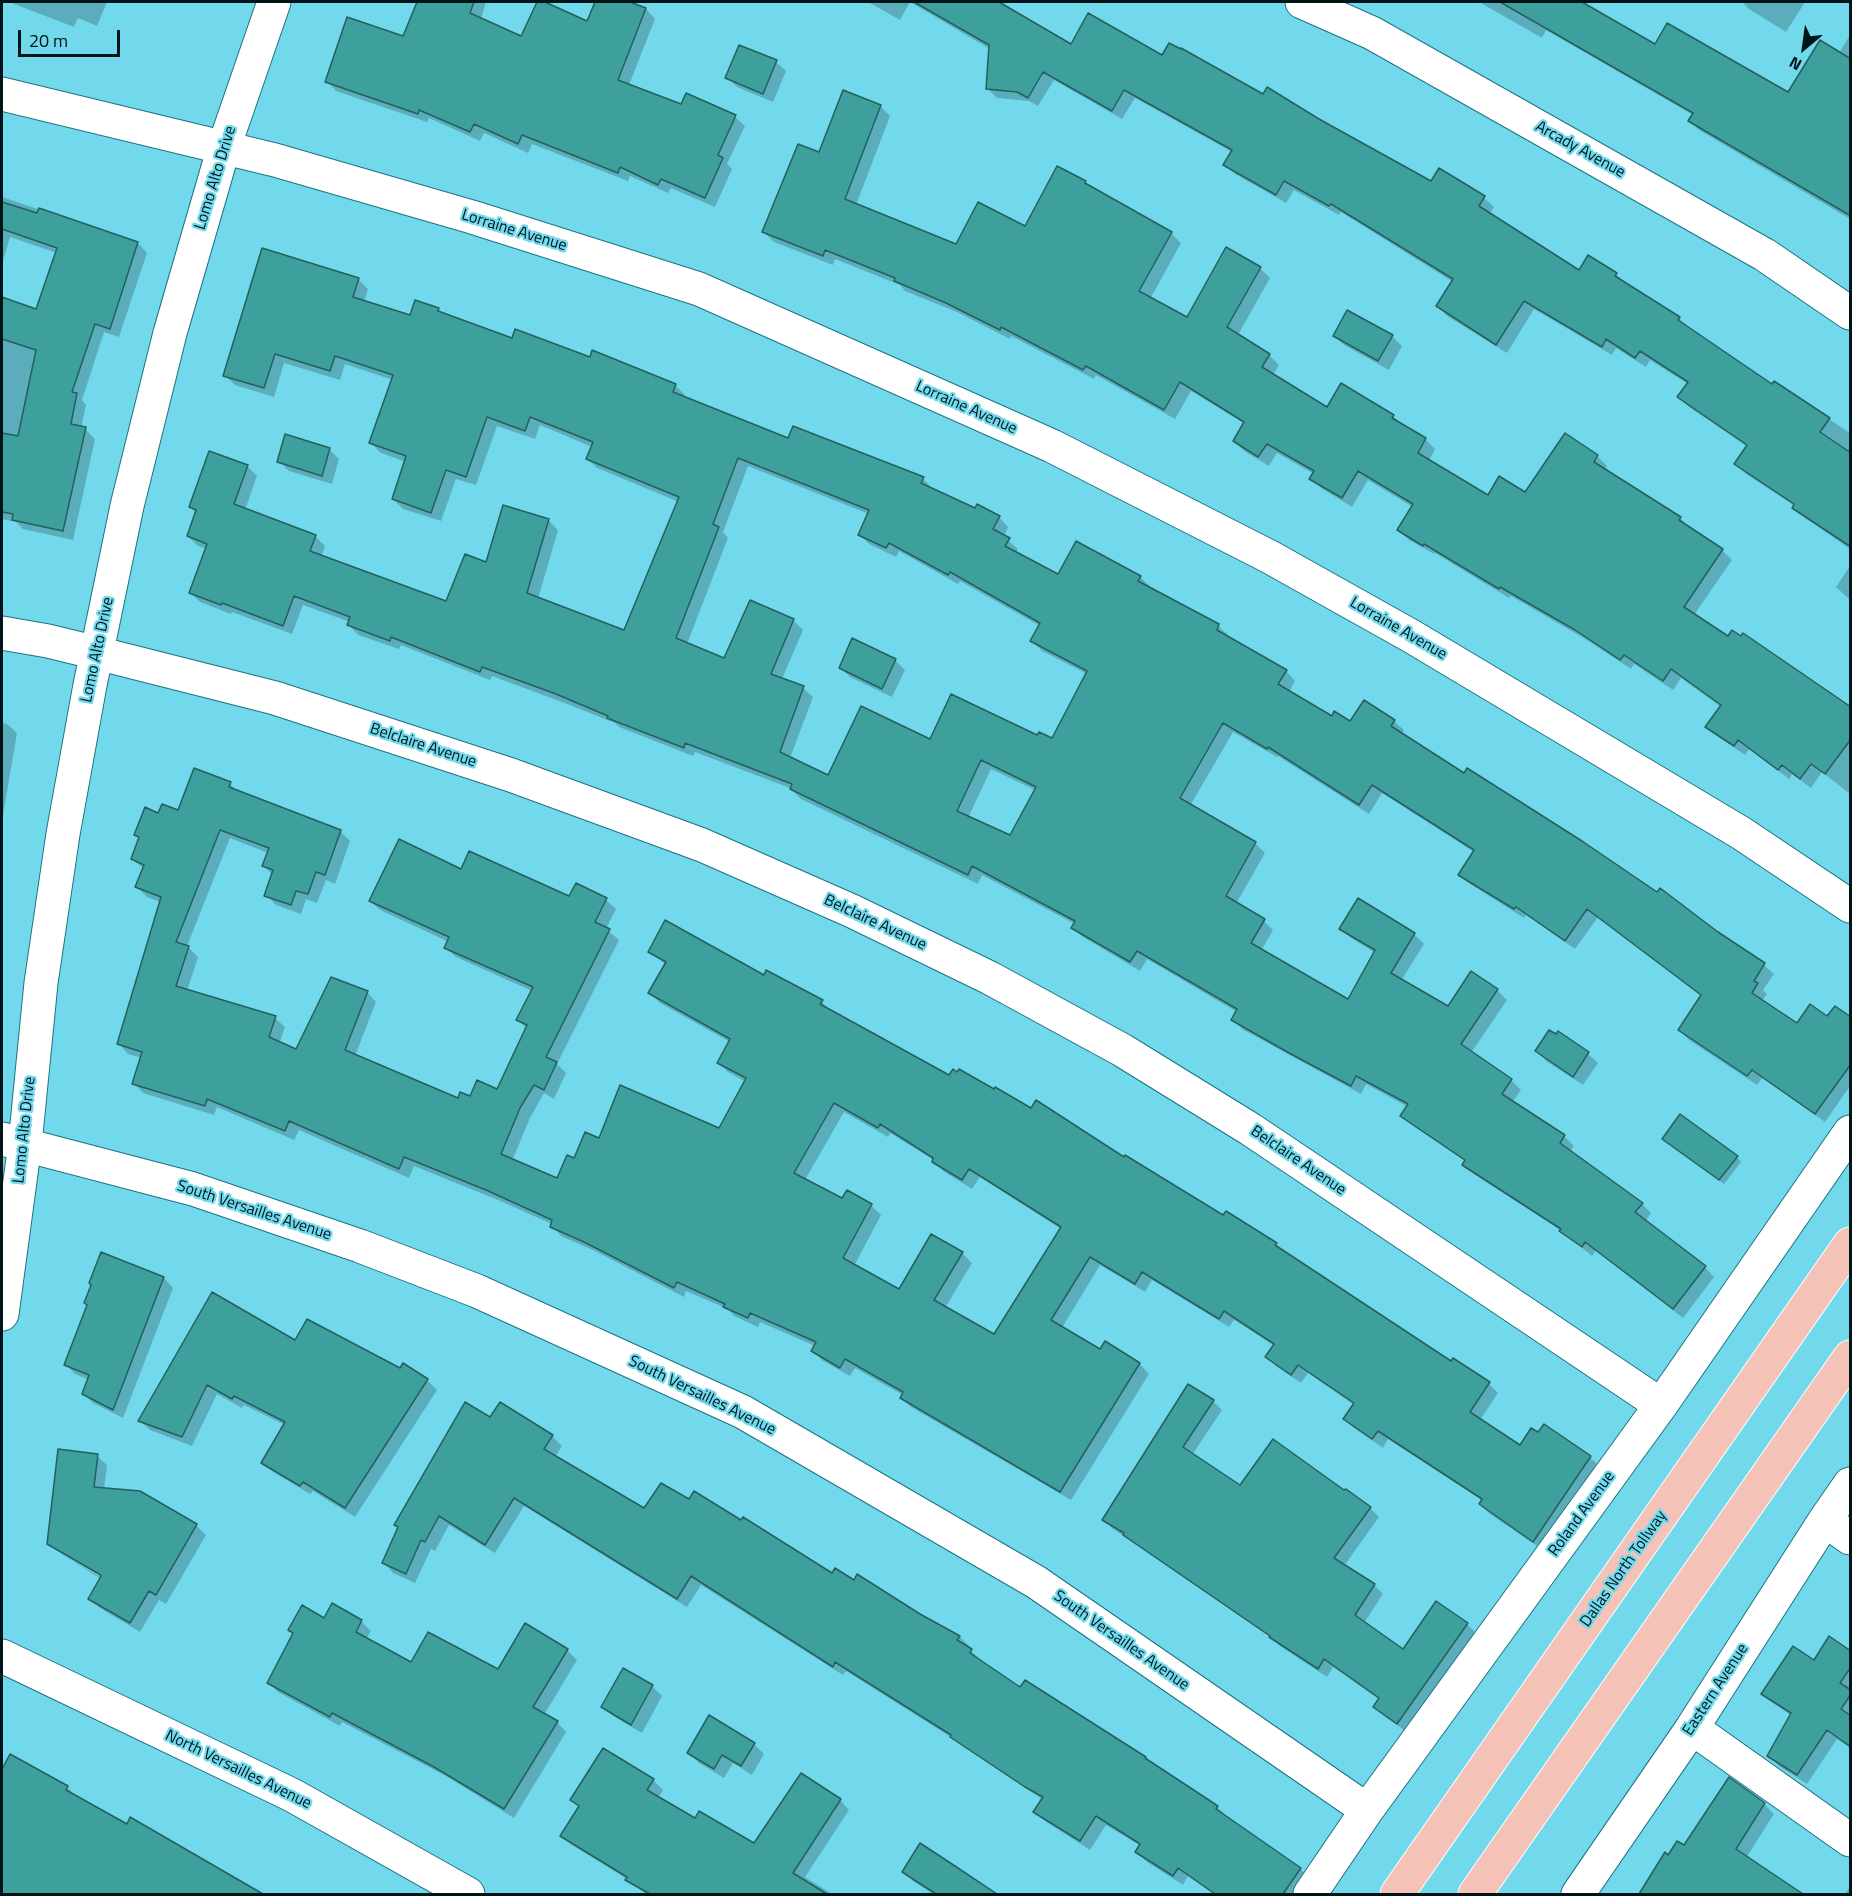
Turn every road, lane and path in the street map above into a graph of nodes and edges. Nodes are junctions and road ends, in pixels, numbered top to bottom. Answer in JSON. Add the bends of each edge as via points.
{"nodes":[{"id":1,"x":274,"y":2,"type":"edge"},
{"id":2,"x":1302,"y":2,"type":"edge"},
{"id":3,"x":2,"y":94,"type":"edge"},
{"id":4,"x":224,"y":147,"type":"junction"},
{"id":5,"x":1851,"y":313,"type":"edge"},
{"id":6,"x":2,"y":633,"type":"edge"},
{"id":7,"x":97,"y":653,"type":"junction"},
{"id":8,"x":1851,"y":906,"type":"edge"},
{"id":9,"x":1851,"y":1132,"type":"edge"},
{"id":10,"x":13,"y":1142,"type":"edge"},
{"id":11,"x":1851,"y":1244,"type":"edge"},
{"id":12,"x":2,"y":1314,"type":"edge"},
{"id":13,"x":1851,"y":1357,"type":"edge"},
{"id":14,"x":1661,"y":1405,"type":"junction"},
{"id":15,"x":1851,"y":1484,"type":"edge"},
{"id":16,"x":1838,"y":1529,"type":"edge"},
{"id":17,"x":2,"y":1656,"type":"edge"},
{"id":18,"x":1692,"y":1728,"type":"junction"},
{"id":19,"x":1367,"y":1810,"type":"junction"},
{"id":20,"x":1851,"y":1840,"type":"edge"},
{"id":21,"x":468,"y":1894,"type":"edge"},
{"id":22,"x":1310,"y":1894,"type":"edge"},
{"id":23,"x":1397,"y":1894,"type":"edge"},
{"id":24,"x":1475,"y":1894,"type":"edge"},
{"id":25,"x":1578,"y":1894,"type":"edge"}],
"edges":[{"from":1,"to":4,"type":"street","name":"Lomo Alto Drive"},
{"from":2,"to":5,"type":"street","name":"Arcady Avenue","via":[[1372,33],[1765,255]]},
{"from":3,"to":4,"type":"street","name":"Lorraine Avenue"},
{"from":4,"to":7,"type":"street","name":"Lomo Alto Drive","via":[[127,506]]},
{"from":4,"to":8,"type":"street","name":"Lorraine Avenue","via":[[461,214],[699,290],[1052,446],[1270,557],[1411,636],[1741,834]]},
{"from":6,"to":7,"type":"street","name":"Belclaire Avenue"},
{"from":7,"to":10,"type":"street","name":"Lomo Alto Drive"},
{"from":7,"to":14,"type":"street","name":"Belclaire Avenue","via":[[274,698],[511,775],[702,845],[852,911],[1000,983],[1122,1050],[1240,1123]]},
{"from":9,"to":14,"type":"street","name":"Roland Avenue"},
{"from":10,"to":12,"type":"street","name":"Lomo Alto Drive"},
{"from":10,"to":19,"type":"street","name":"South Versailles Avenue","via":[[193,1190],[360,1246],[477,1291],[743,1412],[1036,1582]]},
{"from":11,"to":23,"type":"highway","name":"Dallas North Tollway"},
{"from":13,"to":24,"type":"highway"},
{"from":14,"to":19,"type":"street","name":"Roland Avenue"},
{"from":15,"to":16,"type":"street","name":"Eastern Avenue"},
{"from":16,"to":18,"type":"street","name":"Eastern Avenue"},
{"from":17,"to":21,"type":"street","name":"North Versailles Avenue","via":[[292,1795]]},
{"from":18,"to":20,"type":"street"},
{"from":18,"to":25,"type":"street","name":"Eastern Avenue"},
{"from":19,"to":22,"type":"street","name":"Roland Avenue"}]}
